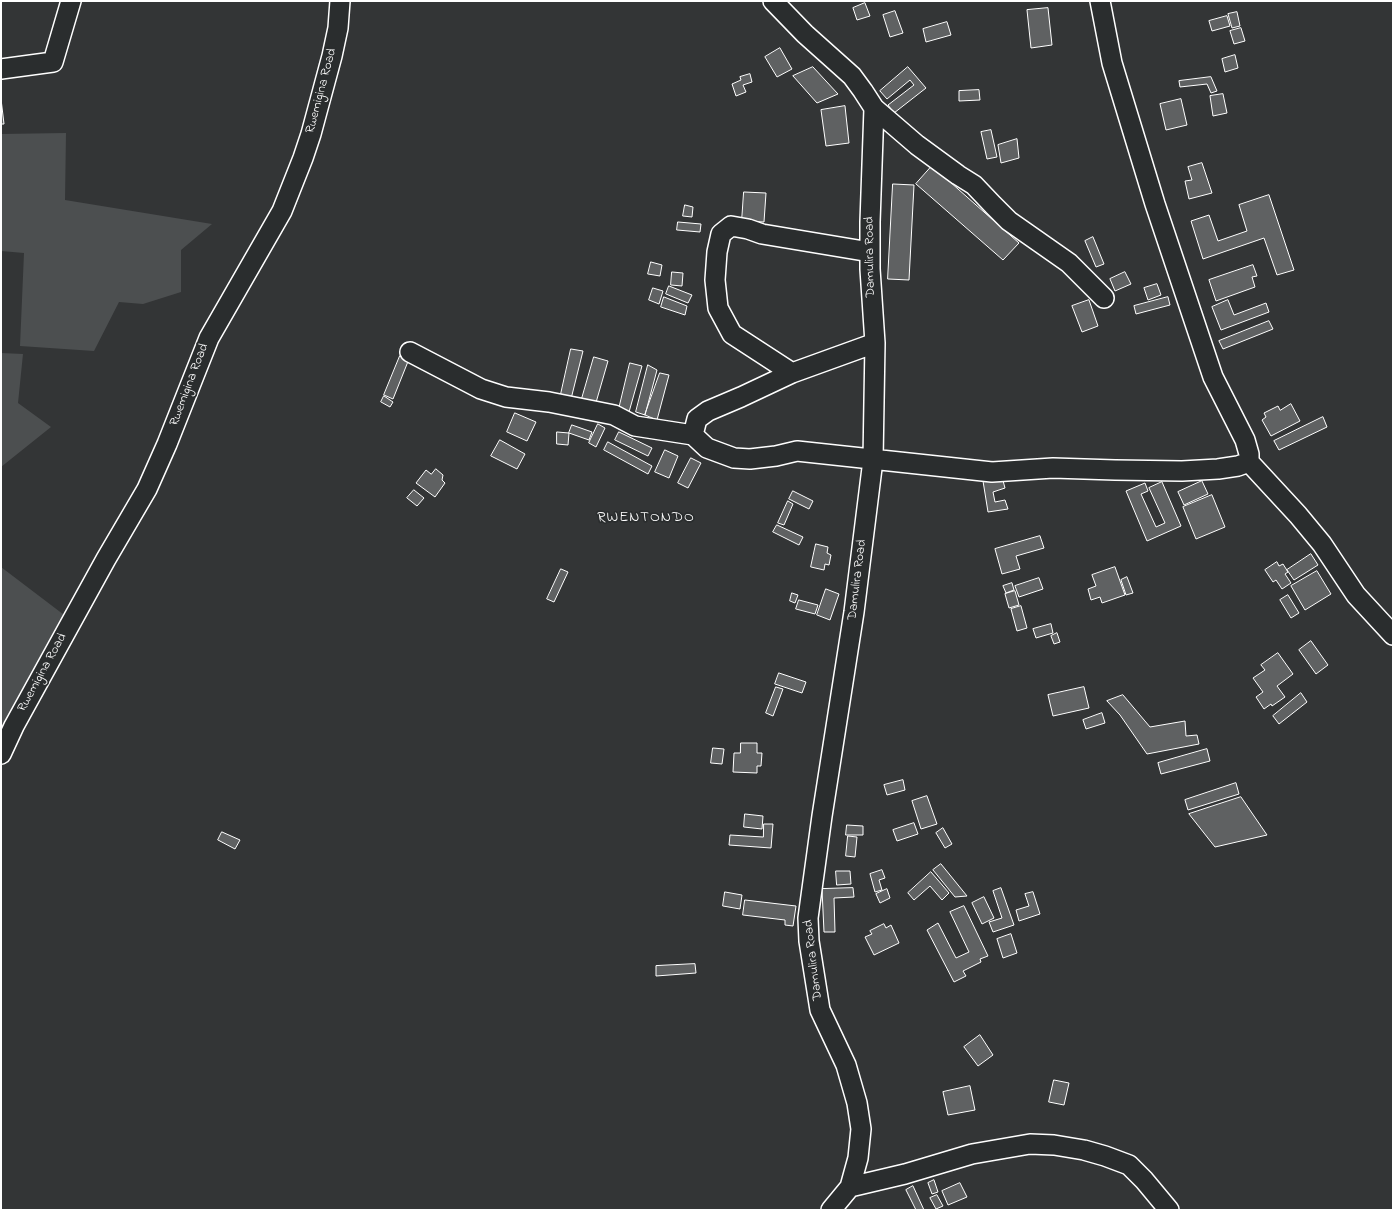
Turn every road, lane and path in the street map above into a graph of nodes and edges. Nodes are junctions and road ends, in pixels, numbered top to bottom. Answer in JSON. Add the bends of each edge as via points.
{"nodes":[{"id":1,"x":71,"y":1,"type":"edge"},
{"id":2,"x":340,"y":1,"type":"edge"},
{"id":3,"x":773,"y":1,"type":"edge"},
{"id":4,"x":1100,"y":1,"type":"edge"},
{"id":5,"x":1,"y":69,"type":"edge"},
{"id":6,"x":874,"y":108,"type":"junction"},
{"id":7,"x":870,"y":252,"type":"junction"},
{"id":8,"x":1104,"y":298,"type":"dead end"},
{"id":9,"x":875,"y":343,"type":"junction"},
{"id":10,"x":410,"y":352,"type":"dead end"},
{"id":11,"x":792,"y":373,"type":"junction"},
{"id":12,"x":693,"y":435,"type":"junction"},
{"id":13,"x":873,"y":460,"type":"junction"},
{"id":14,"x":1248,"y":462,"type":"junction"},
{"id":15,"x":1393,"y":635,"type":"edge"},
{"id":16,"x":1,"y":754,"type":"edge"},
{"id":17,"x":850,"y":1187,"type":"junction"},
{"id":18,"x":831,"y":1210,"type":"edge"},
{"id":19,"x":1169,"y":1210,"type":"edge"}],
"edges":[{"from":1,"to":5,"type":"street","via":[[53,62]]},
{"from":2,"to":16,"type":"street","name":"Rwemigina Road","via":[[332,56],[311,134],[282,211],[209,338],[147,489],[25,706]]},
{"from":3,"to":6,"type":"street","via":[[852,76]]},
{"from":4,"to":14,"type":"street","via":[[1112,64],[1155,204],[1213,377],[1245,440],[1249,454]]},
{"from":6,"to":7,"type":"street","name":"Damulira Road"},
{"from":6,"to":8,"type":"street","via":[[923,149],[974,185],[1009,221],[1069,263]]},
{"from":7,"to":9,"type":"street","name":"Damulira Road"},
{"from":7,"to":11,"type":"street","via":[[762,234],[731,226],[720,234],[715,280],[718,308],[732,334]]},
{"from":9,"to":11,"type":"street"},
{"from":9,"to":13,"type":"street","name":"Damulira Road"},
{"from":10,"to":12,"type":"street","via":[[481,388],[506,397],[549,402],[614,415],[634,426]]},
{"from":11,"to":12,"type":"street","via":[[708,411],[697,419]]},
{"from":12,"to":13,"type":"street","via":[[707,448],[734,458],[776,456],[797,451]]},
{"from":13,"to":14,"type":"street","via":[[992,472],[1053,468],[1182,471],[1218,469]]},
{"from":13,"to":17,"type":"street","name":"Damulira Road","via":[[854,612],[808,918],[820,1010],[846,1065],[857,1103],[861,1129],[858,1158]]},
{"from":14,"to":15,"type":"street","via":[[1298,515],[1322,544],[1356,595]]},
{"from":17,"to":18,"type":"street"},
{"from":17,"to":19,"type":"street","via":[[972,1154],[1030,1144],[1054,1145],[1084,1150],[1129,1165]]}]}
